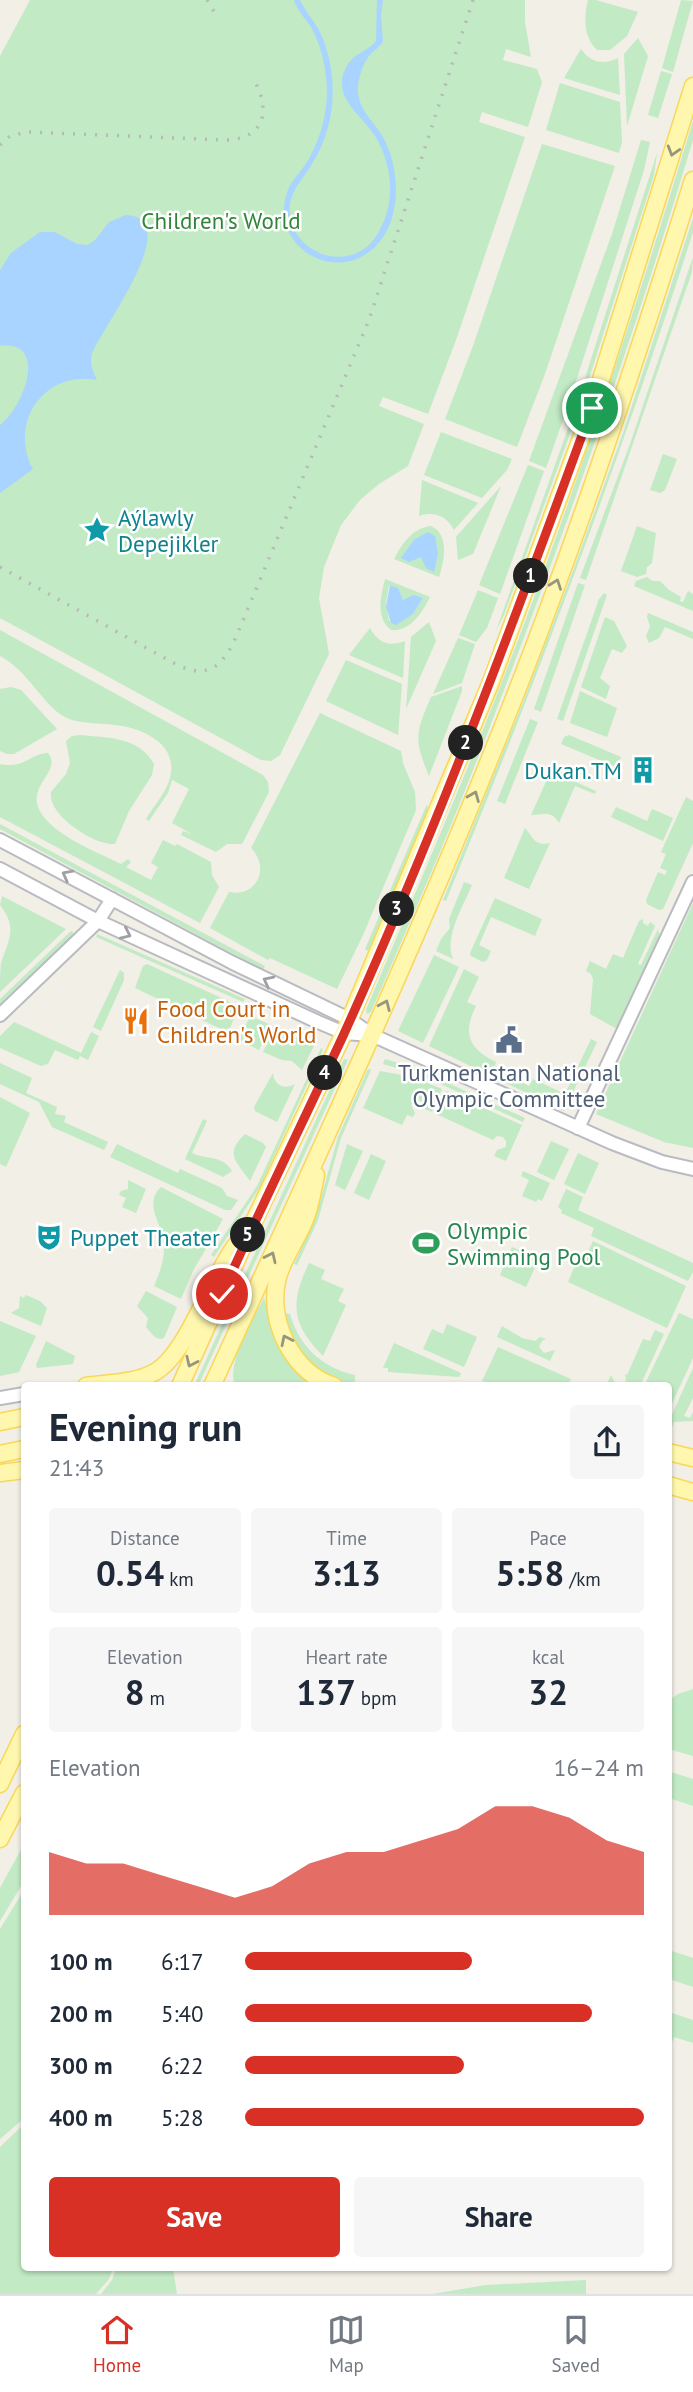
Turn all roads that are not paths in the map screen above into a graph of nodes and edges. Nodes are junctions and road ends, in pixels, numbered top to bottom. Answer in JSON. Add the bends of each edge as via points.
{"nodes":[{"id":1,"x":693,"y":86,"type":"edge"},
{"id":2,"x":693,"y":180,"type":"edge"},
{"id":3,"x":0,"y":840,"type":"edge"},
{"id":4,"x":0,"y":869,"type":"edge"},
{"id":5,"x":693,"y":881,"type":"edge"},
{"id":6,"x":112,"y":899,"type":"junction"},
{"id":7,"x":98,"y":921,"type":"junction"},
{"id":8,"x":0,"y":1015,"type":"edge"},
{"id":9,"x":347,"y":1026,"type":"junction"},
{"id":10,"x":372,"y":1035,"type":"junction"},
{"id":11,"x":578,"y":1128,"type":"junction"},
{"id":12,"x":325,"y":1140,"type":"junction"},
{"id":13,"x":693,"y":1169,"type":"edge"},
{"id":14,"x":255,"y":1219,"type":"junction"},
{"id":15,"x":114,"y":1382,"type":"edge"},
{"id":16,"x":182,"y":1382,"type":"edge"},
{"id":17,"x":214,"y":1382,"type":"edge"},
{"id":18,"x":327,"y":1382,"type":"edge"},
{"id":19,"x":21,"y":1394,"type":"edge"},
{"id":20,"x":0,"y":1398,"type":"edge"},
{"id":21,"x":21,"y":1418,"type":"edge"},
{"id":22,"x":0,"y":1422,"type":"edge"},
{"id":23,"x":21,"y":1450,"type":"edge"},
{"id":24,"x":672,"y":1453,"type":"edge"},
{"id":25,"x":0,"y":1454,"type":"edge"},
{"id":26,"x":693,"y":1458,"type":"edge"},
{"id":27,"x":0,"y":1461,"type":"edge"},
{"id":28,"x":21,"y":1470,"type":"edge"},
{"id":29,"x":0,"y":1473,"type":"edge"},
{"id":30,"x":672,"y":1486,"type":"edge"},
{"id":31,"x":693,"y":1492,"type":"edge"},
{"id":32,"x":21,"y":1740,"type":"edge"},
{"id":33,"x":0,"y":1784,"type":"edge"},
{"id":34,"x":21,"y":1799,"type":"edge"},
{"id":35,"x":0,"y":1839,"type":"edge"}],
"edges":[{"from":1,"to":9,"type":"main road","one_way":true,"via":[[592,408],[539,554],[442,803]]},
{"from":10,"to":2,"type":"main road","one_way":true,"via":[[516,692],[611,429]]},
{"from":6,"to":3,"type":"street","one_way":true},
{"from":4,"to":7,"type":"street"},
{"from":5,"to":11,"type":"street"},
{"from":6,"to":7,"type":"street"},
{"from":9,"to":6,"type":"street","one_way":true},
{"from":7,"to":8,"type":"street"},
{"from":7,"to":9,"type":"street","one_way":true},
{"from":9,"to":10,"type":"street"},
{"from":9,"to":14,"type":"main road"},
{"from":10,"to":11,"type":"street"},
{"from":10,"to":12,"type":"main road"},
{"from":11,"to":13,"type":"street"},
{"from":17,"to":12,"type":"main road","one_way":true},
{"from":18,"to":12,"type":"main road","one_way":true,"via":[[296,1358],[282,1332],[275,1295],[277,1278],[306,1217]]},
{"from":14,"to":15,"type":"main road","via":[[219,1270],[181,1346],[164,1367],[141,1378]]},
{"from":14,"to":16,"type":"main road","one_way":true},
{"from":19,"to":20,"type":"street"},
{"from":21,"to":22,"type":"main road"},
{"from":23,"to":25,"type":"main road"},
{"from":24,"to":26,"type":"main road"},
{"from":27,"to":28,"type":"main road"},
{"from":28,"to":29,"type":"main road"},
{"from":30,"to":31,"type":"main road"},
{"from":32,"to":33,"type":"main road"},
{"from":34,"to":35,"type":"main road"}]}
